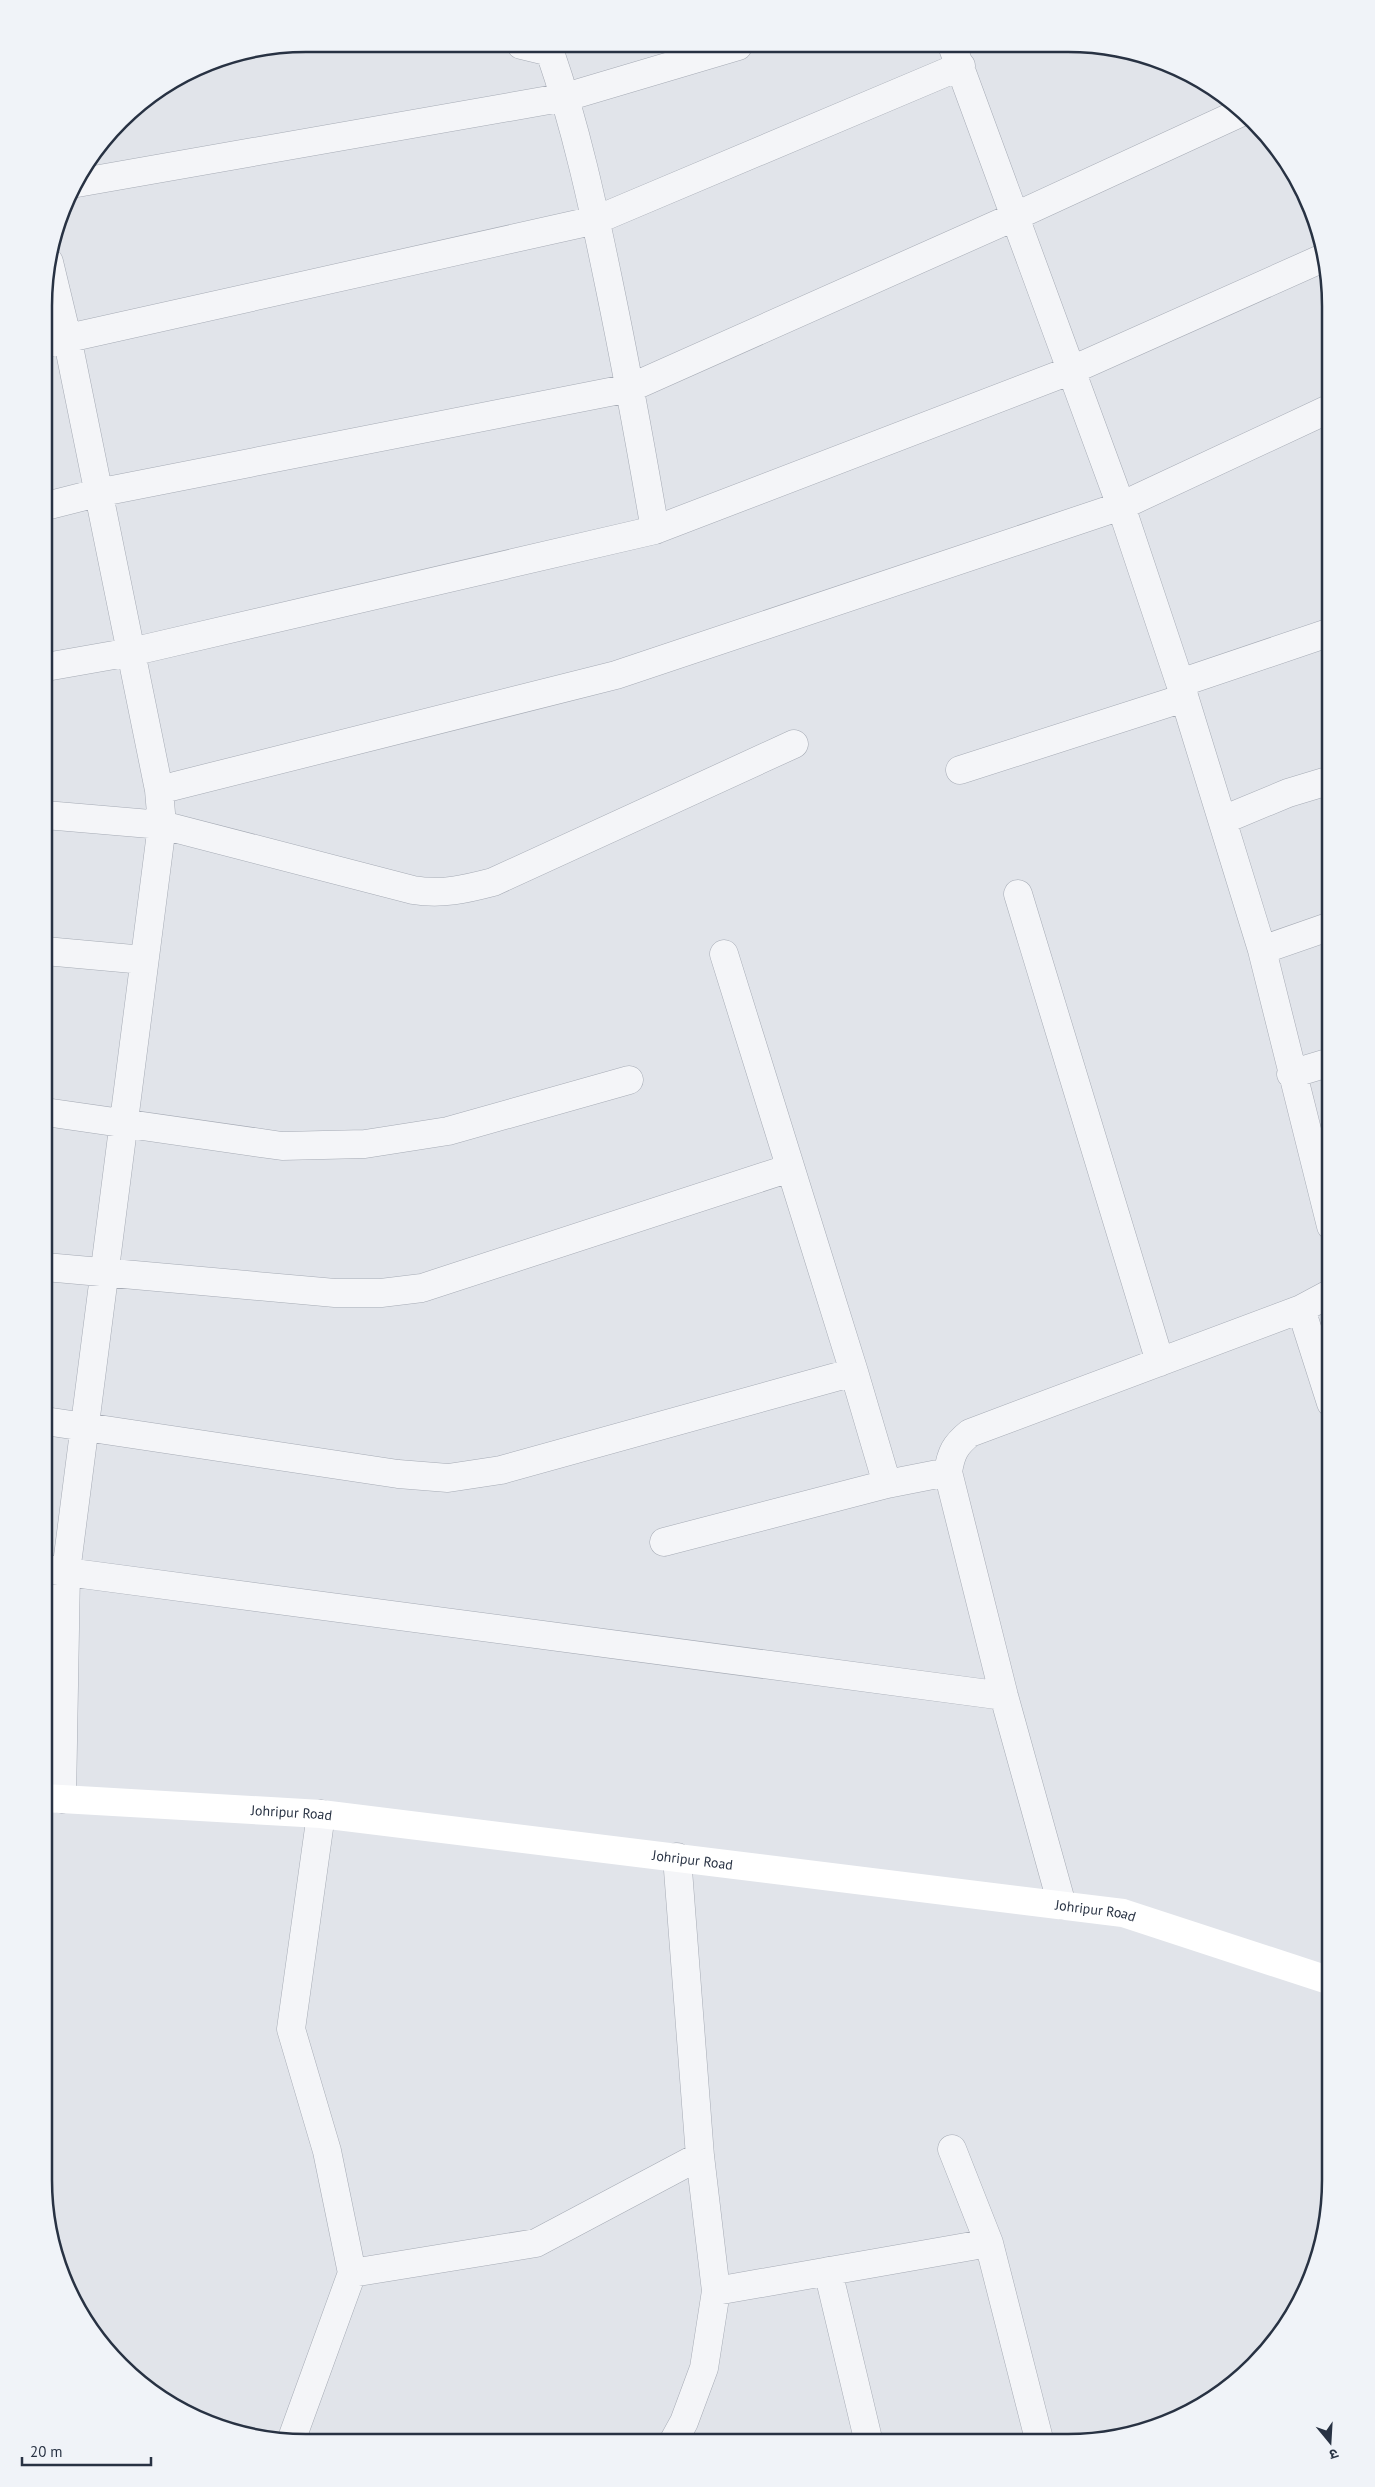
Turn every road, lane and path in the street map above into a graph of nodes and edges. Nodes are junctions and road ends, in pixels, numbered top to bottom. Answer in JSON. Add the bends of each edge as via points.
{"nodes":[{"id":1,"x":550,"y":52,"type":"edge"},
{"id":2,"x":718,"y":52,"type":"edge"},
{"id":3,"x":957,"y":57,"type":"edge"},
{"id":4,"x":566,"y":97,"type":"junction"},
{"id":5,"x":1235,"y":115,"type":"edge"},
{"id":6,"x":86,"y":180,"type":"edge"},
{"id":7,"x":1016,"y":216,"type":"junction"},
{"id":8,"x":596,"y":220,"type":"junction"},
{"id":9,"x":1318,"y":260,"type":"edge"},
{"id":10,"x":52,"y":300,"type":"edge"},
{"id":11,"x":56,"y":340,"type":"edge"},
{"id":12,"x":1072,"y":370,"type":"junction"},
{"id":13,"x":630,"y":388,"type":"junction"},
{"id":14,"x":1322,"y":412,"type":"edge"},
{"id":15,"x":97,"y":493,"type":"junction"},
{"id":16,"x":52,"y":504,"type":"edge"},
{"id":17,"x":1121,"y":506,"type":"junction"},
{"id":18,"x":655,"y":530,"type":"junction"},
{"id":19,"x":1322,"y":636,"type":"edge"},
{"id":20,"x":131,"y":652,"type":"junction"},
{"id":21,"x":52,"y":666,"type":"edge"},
{"id":22,"x":1182,"y":690,"type":"junction"},
{"id":23,"x":794,"y":744,"type":"dead end"},
{"id":24,"x":960,"y":770,"type":"dead end"},
{"id":25,"x":1322,"y":783,"type":"edge"},
{"id":26,"x":159,"y":790,"type":"junction"},
{"id":27,"x":52,"y":816,"type":"edge"},
{"id":28,"x":1223,"y":820,"type":"junction"},
{"id":29,"x":162,"y":825,"type":"junction"},
{"id":30,"x":1018,"y":894,"type":"dead end"},
{"id":31,"x":1322,"y":929,"type":"edge"},
{"id":32,"x":1262,"y":950,"type":"junction"},
{"id":33,"x":52,"y":952,"type":"edge"},
{"id":34,"x":724,"y":954,"type":"dead end"},
{"id":35,"x":144,"y":960,"type":"junction"},
{"id":36,"x":1322,"y":1065,"type":"edge"},
{"id":37,"x":1291,"y":1074,"type":"junction"},
{"id":38,"x":629,"y":1080,"type":"dead end"},
{"id":39,"x":52,"y":1113,"type":"edge"},
{"id":40,"x":123,"y":1123,"type":"junction"},
{"id":41,"x":790,"y":1168,"type":"junction"},
{"id":42,"x":1322,"y":1176,"type":"edge"},
{"id":43,"x":52,"y":1269,"type":"edge"},
{"id":44,"x":104,"y":1274,"type":"junction"},
{"id":45,"x":1322,"y":1298,"type":"edge"},
{"id":46,"x":1301,"y":1309,"type":"junction"},
{"id":47,"x":1160,"y":1362,"type":"junction"},
{"id":48,"x":854,"y":1372,"type":"junction"},
{"id":49,"x":1322,"y":1375,"type":"edge"},
{"id":50,"x":52,"y":1422,"type":"edge"},
{"id":51,"x":84,"y":1426,"type":"junction"},
{"id":52,"x":948,"y":1472,"type":"junction"},
{"id":53,"x":887,"y":1484,"type":"junction"},
{"id":54,"x":664,"y":1542,"type":"dead end"},
{"id":55,"x":55,"y":1570,"type":"edge"},
{"id":56,"x":1004,"y":1696,"type":"junction"},
{"id":57,"x":53,"y":1798,"type":"edge"},
{"id":58,"x":321,"y":1814,"type":"junction"},
{"id":59,"x":677,"y":1857,"type":"junction"},
{"id":60,"x":1062,"y":1905,"type":"junction"},
{"id":61,"x":1322,"y":1978,"type":"edge"},
{"id":62,"x":952,"y":2149,"type":"dead end"},
{"id":63,"x":700,"y":2156,"type":"junction"},
{"id":64,"x":989,"y":2243,"type":"junction"},
{"id":65,"x":828,"y":2271,"type":"junction"},
{"id":66,"x":352,"y":2273,"type":"junction"},
{"id":67,"x":716,"y":2291,"type":"junction"},
{"id":68,"x":687,"y":2414,"type":"junction"},
{"id":69,"x":294,"y":2434,"type":"edge"},
{"id":70,"x":677,"y":2434,"type":"edge"},
{"id":71,"x":693,"y":2434,"type":"edge"},
{"id":72,"x":867,"y":2434,"type":"edge"},
{"id":73,"x":1038,"y":2434,"type":"edge"}],
"edges":[{"from":1,"to":4,"type":"street"},
{"from":2,"to":4,"type":"street"},
{"from":3,"to":7,"type":"street"},
{"from":3,"to":8,"type":"street"},
{"from":4,"to":6,"type":"street"},
{"from":4,"to":8,"type":"street"},
{"from":5,"to":7,"type":"street"},
{"from":7,"to":12,"type":"street"},
{"from":7,"to":13,"type":"street"},
{"from":8,"to":11,"type":"street"},
{"from":8,"to":13,"type":"street"},
{"from":9,"to":12,"type":"street"},
{"from":10,"to":11,"type":"street"},
{"from":11,"to":15,"type":"street"},
{"from":12,"to":17,"type":"street"},
{"from":12,"to":18,"type":"street"},
{"from":13,"to":15,"type":"street"},
{"from":13,"to":18,"type":"street"},
{"from":14,"to":17,"type":"street"},
{"from":15,"to":16,"type":"street"},
{"from":15,"to":20,"type":"street"},
{"from":17,"to":22,"type":"street"},
{"from":17,"to":26,"type":"street","via":[[616,675]]},
{"from":18,"to":20,"type":"street"},
{"from":19,"to":22,"type":"street"},
{"from":20,"to":21,"type":"street"},
{"from":20,"to":26,"type":"street"},
{"from":22,"to":24,"type":"street"},
{"from":22,"to":28,"type":"street"},
{"from":23,"to":29,"type":"street","via":[[493,882],[460,891],[432,893],[414,890]]},
{"from":25,"to":28,"type":"street"},
{"from":26,"to":29,"type":"street"},
{"from":27,"to":29,"type":"street"},
{"from":28,"to":32,"type":"street"},
{"from":29,"to":35,"type":"street"},
{"from":30,"to":47,"type":"street"},
{"from":31,"to":32,"type":"street"},
{"from":32,"to":37,"type":"street"},
{"from":33,"to":35,"type":"street"},
{"from":34,"to":41,"type":"street"},
{"from":35,"to":40,"type":"street"},
{"from":36,"to":37,"type":"street"},
{"from":37,"to":42,"type":"street"},
{"from":38,"to":40,"type":"street","via":[[448,1131],[366,1144],[282,1146]]},
{"from":39,"to":40,"type":"street"},
{"from":40,"to":44,"type":"street"},
{"from":41,"to":44,"type":"street","via":[[422,1288],[381,1293],[335,1293]]},
{"from":41,"to":48,"type":"street"},
{"from":43,"to":44,"type":"street"},
{"from":44,"to":51,"type":"street"},
{"from":45,"to":46,"type":"street"},
{"from":46,"to":47,"type":"street"},
{"from":46,"to":49,"type":"street"},
{"from":47,"to":52,"type":"street","via":[[970,1433],[955,1445]]},
{"from":48,"to":51,"type":"street","via":[[501,1470],[448,1478],[398,1474]]},
{"from":48,"to":53,"type":"street"},
{"from":50,"to":51,"type":"street"},
{"from":51,"to":55,"type":"street"},
{"from":52,"to":53,"type":"street"},
{"from":52,"to":56,"type":"street"},
{"from":53,"to":54,"type":"street"},
{"from":55,"to":56,"type":"street"},
{"from":55,"to":57,"type":"street"},
{"from":56,"to":60,"type":"street"},
{"from":57,"to":58,"type":"street","name":"Johripur Road"},
{"from":58,"to":59,"type":"street","name":"Johripur Road"},
{"from":58,"to":66,"type":"street","via":[[291,2029],[327,2151]]},
{"from":59,"to":60,"type":"street","name":"Johripur Road"},
{"from":59,"to":63,"type":"street"},
{"from":60,"to":61,"type":"street","name":"Johripur Road","via":[[1122,1913]]},
{"from":62,"to":64,"type":"street"},
{"from":63,"to":66,"type":"street","via":[[536,2243]]},
{"from":63,"to":67,"type":"street"},
{"from":64,"to":65,"type":"street"},
{"from":64,"to":73,"type":"street"},
{"from":65,"to":67,"type":"street"},
{"from":65,"to":72,"type":"street"},
{"from":66,"to":69,"type":"street"},
{"from":67,"to":68,"type":"street","via":[[704,2368]]},
{"from":68,"to":70,"type":"street"},
{"from":68,"to":71,"type":"street"}]}
